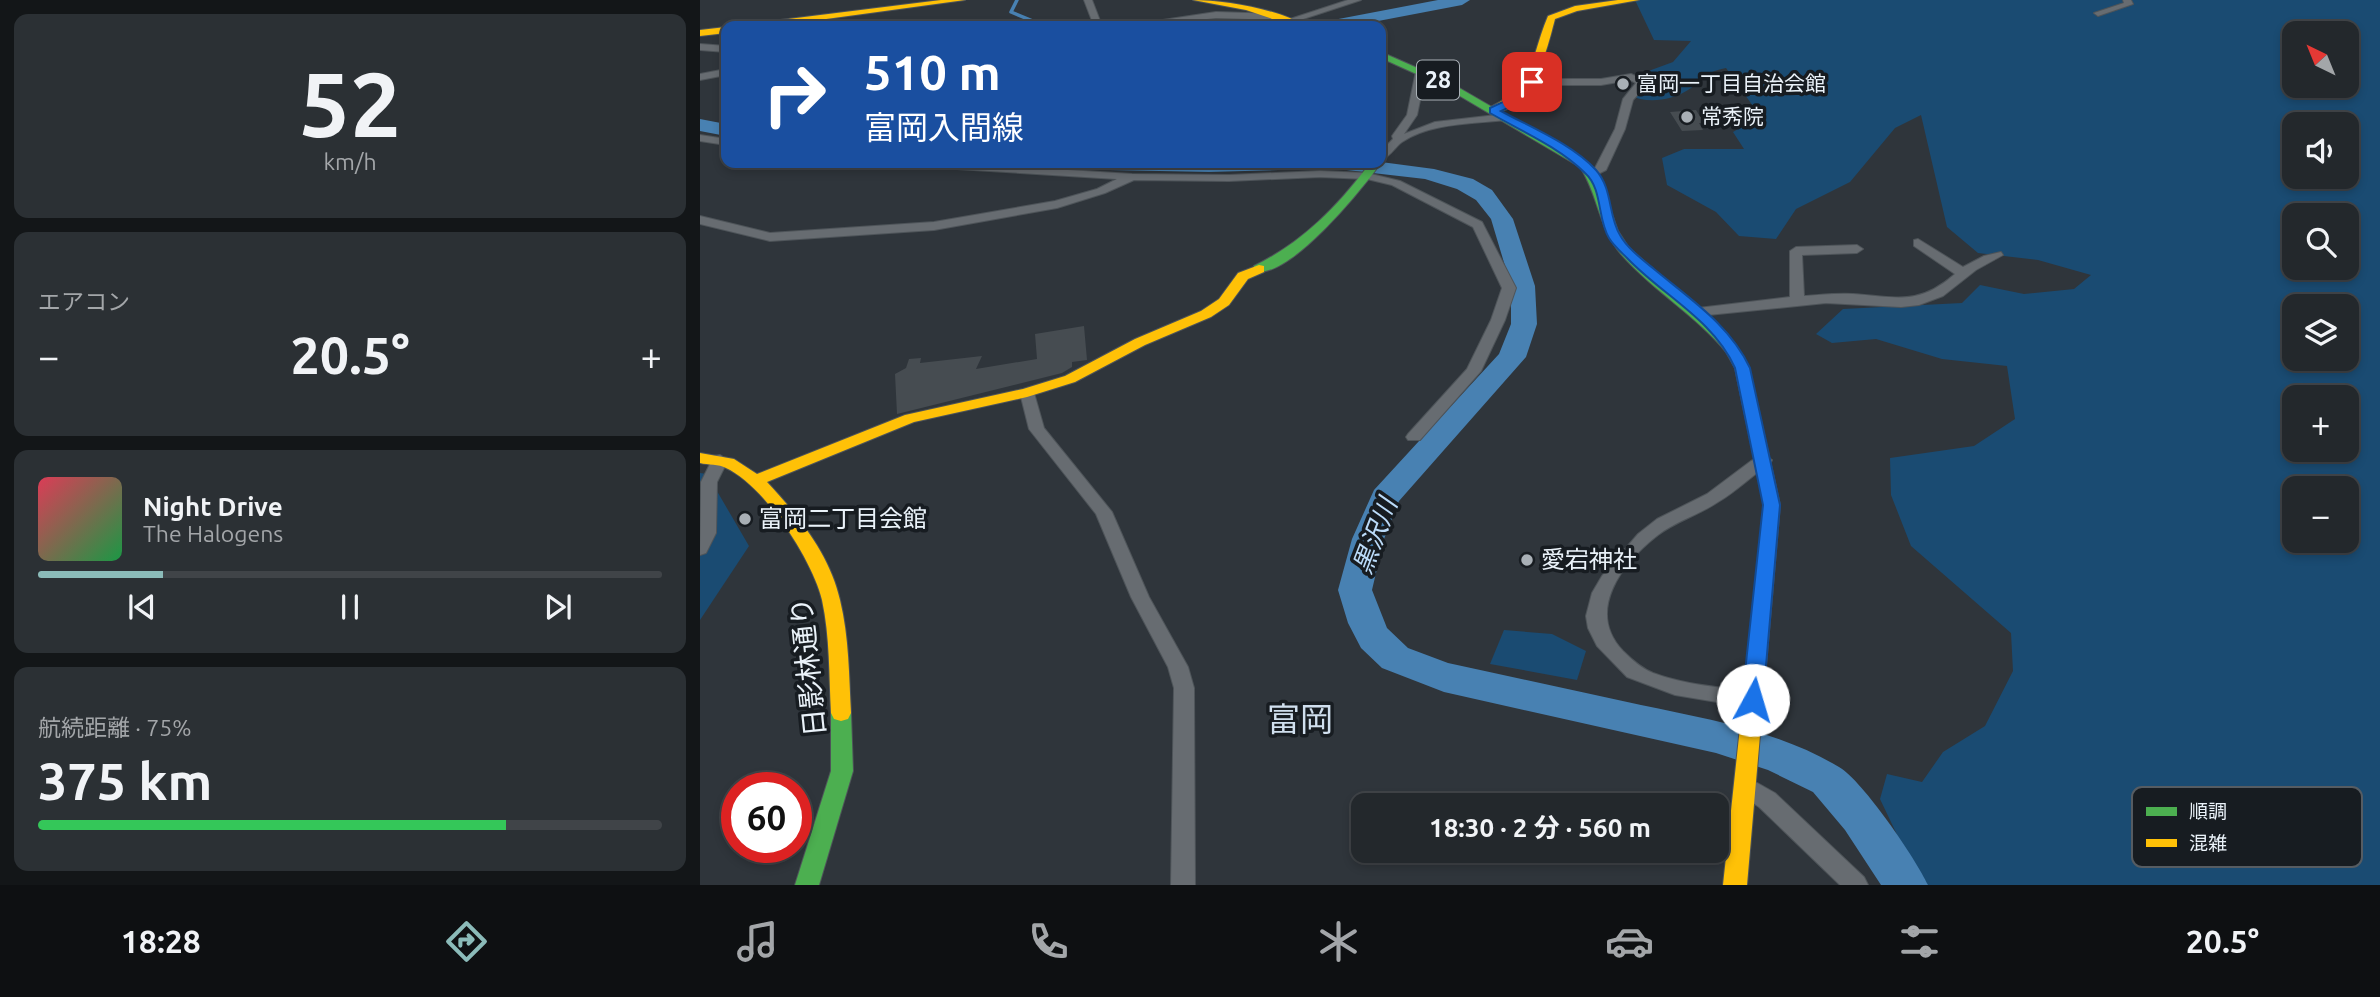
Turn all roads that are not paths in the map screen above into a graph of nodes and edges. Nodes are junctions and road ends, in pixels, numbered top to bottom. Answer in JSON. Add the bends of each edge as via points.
{"nodes":[{"id":1,"x":961,"y":0,"type":"edge"},
{"id":2,"x":1088,"y":0,"type":"edge"},
{"id":3,"x":1197,"y":0,"type":"edge"},
{"id":4,"x":1357,"y":0,"type":"edge"},
{"id":5,"x":1635,"y":0,"type":"edge"},
{"id":6,"x":2127,"y":0,"type":"edge"},
{"id":7,"x":2098,"y":13,"type":"dead end"},
{"id":8,"x":795,"y":21,"type":"edge"},
{"id":9,"x":1096,"y":21,"type":"edge"},
{"id":10,"x":1168,"y":21,"type":"edge"},
{"id":11,"x":1279,"y":21,"type":"edge"},
{"id":12,"x":1286,"y":21,"type":"edge"},
{"id":13,"x":1292,"y":21,"type":"edge"},
{"id":14,"x":721,"y":31,"type":"edge"},
{"id":15,"x":700,"y":33,"type":"edge"},
{"id":16,"x":700,"y":47,"type":"edge"},
{"id":17,"x":721,"y":49,"type":"edge"},
{"id":18,"x":1386,"y":57,"type":"edge"},
{"id":19,"x":1421,"y":71,"type":"junction"},
{"id":20,"x":721,"y":73,"type":"edge"},
{"id":21,"x":700,"y":77,"type":"edge"},
{"id":22,"x":1532,"y":82,"type":"junction"},
{"id":23,"x":1499,"y":114,"type":"junction"},
{"id":24,"x":700,"y":138,"type":"edge"},
{"id":25,"x":1398,"y":140,"type":"junction"},
{"id":26,"x":721,"y":141,"type":"edge"},
{"id":27,"x":1386,"y":152,"type":"edge"},
{"id":28,"x":988,"y":168,"type":"edge"},
{"id":29,"x":1358,"y":168,"type":"edge"},
{"id":30,"x":1371,"y":168,"type":"edge"},
{"id":31,"x":1376,"y":168,"type":"edge"},
{"id":32,"x":1592,"y":173,"type":"junction"},
{"id":33,"x":1132,"y":177,"type":"junction"},
{"id":34,"x":700,"y":220,"type":"edge"},
{"id":35,"x":1918,"y":243,"type":"dead end"},
{"id":36,"x":1857,"y":249,"type":"dead end"},
{"id":37,"x":1997,"y":255,"type":"dead end"},
{"id":38,"x":1963,"y":273,"type":"junction"},
{"id":39,"x":1797,"y":300,"type":"junction"},
{"id":40,"x":1698,"y":312,"type":"junction"},
{"id":41,"x":1027,"y":393,"type":"junction"},
{"id":42,"x":1414,"y":437,"type":"dead end"},
{"id":43,"x":700,"y":458,"type":"edge"},
{"id":44,"x":720,"y":460,"type":"junction"},
{"id":45,"x":1763,"y":460,"type":"junction"},
{"id":46,"x":755,"y":481,"type":"junction"},
{"id":47,"x":700,"y":549,"type":"edge"},
{"id":48,"x":1752,"y":709,"type":"junction"},
{"id":49,"x":1746,"y":781,"type":"junction"},
{"id":50,"x":807,"y":885,"type":"edge"},
{"id":51,"x":1183,"y":885,"type":"edge"},
{"id":52,"x":1735,"y":885,"type":"edge"},
{"id":53,"x":1856,"y":885,"type":"edge"}],
"edges":[{"from":1,"to":8,"type":"main road"},
{"from":2,"to":9,"type":"street"},
{"from":3,"to":12,"type":"main road","via":[[1238,6]]},
{"from":4,"to":13,"type":"street"},
{"from":5,"to":22,"type":"main road","via":[[1576,9],[1551,18]]},
{"from":6,"to":7,"type":"street","via":[[2129,4]]},
{"from":10,"to":11,"type":"street","via":[[1216,15]]},
{"from":14,"to":15,"type":"main road"},
{"from":16,"to":17,"type":"street"},
{"from":18,"to":19,"type":"main road","number":"28"},
{"from":19,"to":23,"type":"main road","number":"28"},
{"from":19,"to":25,"type":"street","via":[[1412,115]]},
{"from":20,"to":21,"type":"street"},
{"from":22,"to":23,"type":"main road"},
{"from":22,"to":32,"type":"street","via":[[1631,77],[1641,82],[1628,99],[1620,129],[1600,170]]},
{"from":23,"to":25,"type":"street","via":[[1441,123]]},
{"from":23,"to":32,"type":"main road","number":"28","via":[[1573,156]]},
{"from":24,"to":26,"type":"street"},
{"from":25,"to":27,"type":"street"},
{"from":28,"to":33,"type":"street"},
{"from":29,"to":33,"type":"street","via":[[1229,178]]},
{"from":30,"to":41,"type":"main road","via":[[1300,247],[1243,276],[1217,308],[1070,379]]},
{"from":31,"to":42,"type":"street","via":[[1478,225],[1509,288],[1474,371]]},
{"from":32,"to":40,"type":"main road","number":"28","via":[[1600,185],[1614,236]]},
{"from":33,"to":34,"type":"street","via":[[1057,204],[934,226],[770,237]]},
{"from":35,"to":38,"type":"street"},
{"from":36,"to":39,"type":"street","via":[[1796,251]]},
{"from":37,"to":38,"type":"street"},
{"from":38,"to":39,"type":"street","via":[[1956,283],[1918,302]]},
{"from":39,"to":40,"type":"street"},
{"from":40,"to":45,"type":"main road","number":"28","via":[[1725,338],[1742,368]]},
{"from":41,"to":46,"type":"main road","via":[[910,418]]},
{"from":41,"to":51,"type":"street","via":[[1037,429],[1104,512],[1140,597],[1178,667],[1184,688]]},
{"from":43,"to":44,"type":"main road","name":"日影林通り"},
{"from":44,"to":46,"type":"main road","name":"日影林通り"},
{"from":44,"to":47,"type":"street","via":[[709,482],[707,533]]},
{"from":45,"to":48,"type":"main road","number":"28","via":[[1772,505]]},
{"from":45,"to":48,"type":"street","via":[[1714,498],[1644,536],[1612,574],[1594,615],[1598,633],[1633,672]]},
{"from":46,"to":50,"type":"main road","name":"日影林通り","via":[[799,532],[819,566],[834,621],[842,771]]},
{"from":48,"to":49,"type":"main road","number":"28"},
{"from":49,"to":52,"type":"main road","number":"28"},
{"from":49,"to":53,"type":"street"}]}
